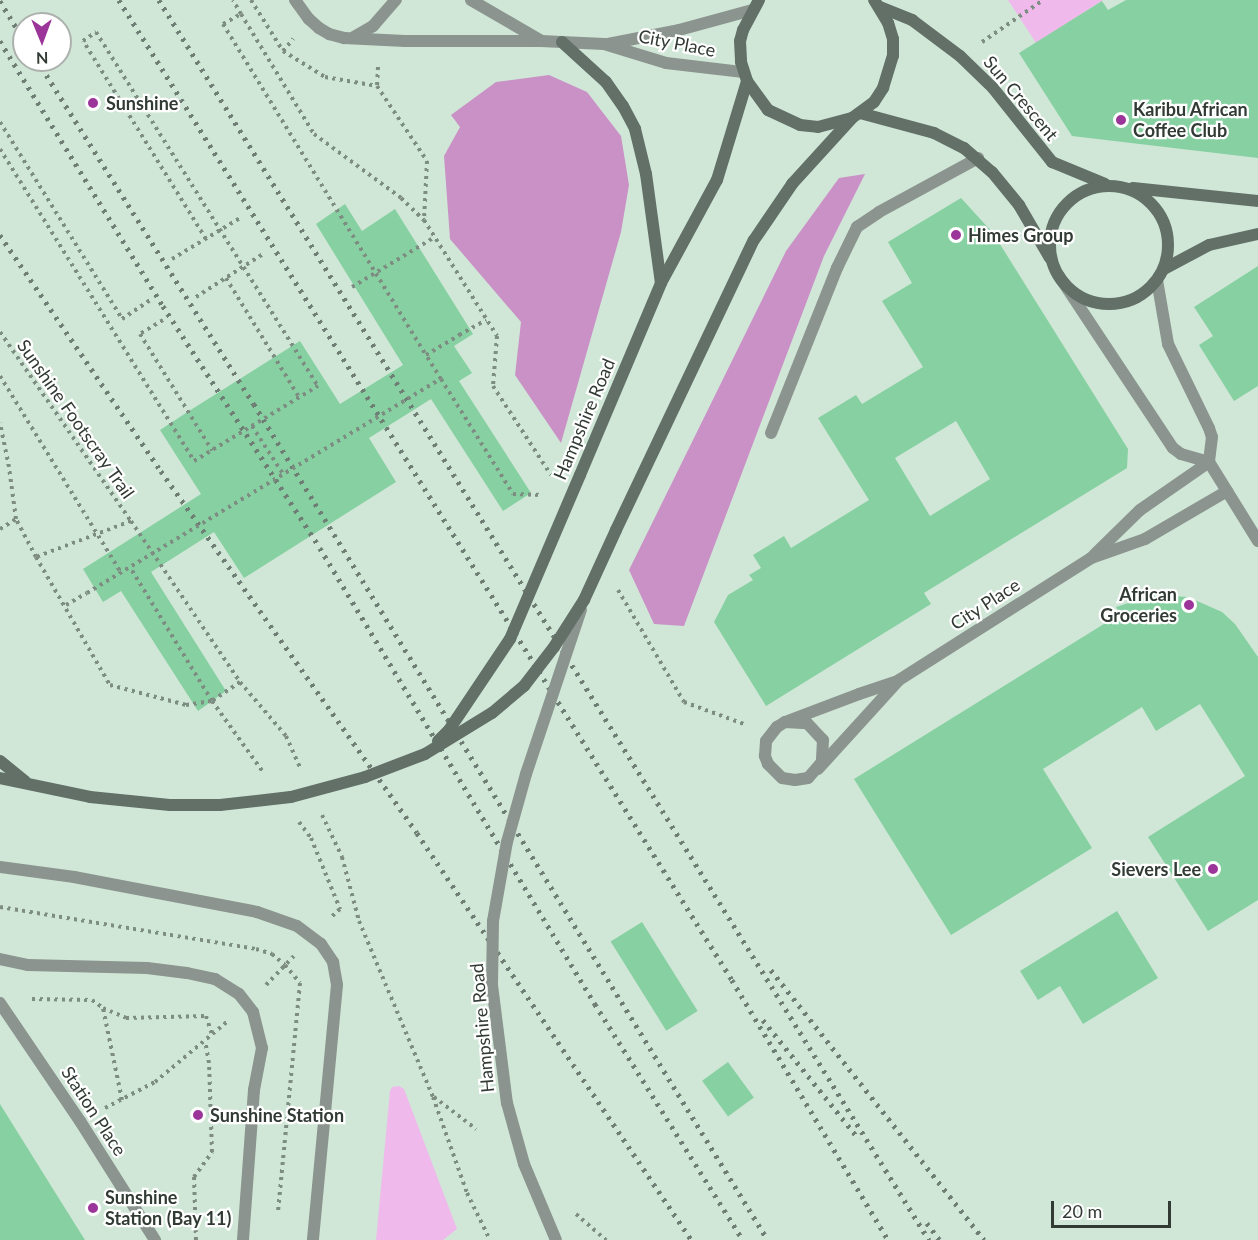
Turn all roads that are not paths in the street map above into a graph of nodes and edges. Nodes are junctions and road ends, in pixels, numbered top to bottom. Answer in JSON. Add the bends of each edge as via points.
{"nodes":[{"id":1,"x":295,"y":0,"type":"edge"},
{"id":2,"x":396,"y":0,"type":"edge"},
{"id":3,"x":471,"y":0,"type":"edge"},
{"id":4,"x":756,"y":3,"type":"edge"},
{"id":5,"x":877,"y":4,"type":"edge"},
{"id":6,"x":488,"y":5,"type":"edge"},
{"id":7,"x":344,"y":38,"type":"junction"},
{"id":8,"x":541,"y":41,"type":"junction"},
{"id":9,"x":562,"y":42,"type":"junction"},
{"id":10,"x":604,"y":44,"type":"junction"},
{"id":11,"x":745,"y":77,"type":"junction"},
{"id":12,"x":856,"y":116,"type":"junction"},
{"id":13,"x":978,"y":158,"type":"junction"},
{"id":14,"x":1114,"y":186,"type":"junction"},
{"id":15,"x":1258,"y":201,"type":"edge"},
{"id":16,"x":1258,"y":234,"type":"edge"},
{"id":17,"x":1057,"y":271,"type":"junction"},
{"id":18,"x":1160,"y":274,"type":"junction"},
{"id":19,"x":661,"y":283,"type":"junction"},
{"id":20,"x":771,"y":433,"type":"dead end"},
{"id":21,"x":1209,"y":462,"type":"junction"},
{"id":22,"x":1227,"y":491,"type":"junction"},
{"id":23,"x":1258,"y":541,"type":"edge"},
{"id":24,"x":1091,"y":558,"type":"junction"},
{"id":25,"x":584,"y":600,"type":"junction"},
{"id":26,"x":899,"y":680,"type":"junction"},
{"id":27,"x":785,"y":722,"type":"junction"},
{"id":28,"x":425,"y":754,"type":"junction"},
{"id":29,"x":0,"y":761,"type":"edge"},
{"id":30,"x":818,"y":769,"type":"junction"},
{"id":31,"x":0,"y":778,"type":"edge"},
{"id":32,"x":31,"y":785,"type":"junction"},
{"id":33,"x":0,"y":867,"type":"edge"},
{"id":34,"x":0,"y":959,"type":"edge"},
{"id":35,"x":0,"y":1003,"type":"edge"},
{"id":36,"x":155,"y":1240,"type":"edge"},
{"id":37,"x":243,"y":1240,"type":"edge"},
{"id":38,"x":313,"y":1240,"type":"edge"},
{"id":39,"x":556,"y":1240,"type":"edge"}],
"edges":[{"from":1,"to":7,"type":"street","via":[[320,28]]},
{"from":2,"to":7,"type":"street","via":[[367,31]]},
{"from":3,"to":6,"type":"street"},
{"from":4,"to":10,"type":"street","name":"City Place","via":[[679,30]]},
{"from":4,"to":11,"type":"main road","via":[[740,41]]},
{"from":5,"to":12,"type":"main road","name":"Hampshire Road","via":[[893,39],[894,56],[884,88]]},
{"from":5,"to":14,"type":"main road","name":"Sun Crescent","via":[[912,20],[960,56],[993,88],[1052,162]]},
{"from":6,"to":8,"type":"street"},
{"from":7,"to":8,"type":"street","name":"City Place"},
{"from":8,"to":9,"type":"street","name":"City Place"},
{"from":9,"to":10,"type":"street","name":"City Place"},
{"from":9,"to":19,"type":"main road","via":[[606,82],[635,129],[646,174]]},
{"from":10,"to":11,"type":"street","name":"City Place","via":[[666,63]]},
{"from":11,"to":12,"type":"main road","via":[[768,110],[800,125],[818,127]]},
{"from":11,"to":19,"type":"main road","name":"Hampshire Road","via":[[717,180]]},
{"from":12,"to":13,"type":"main road","via":[[948,138]]},
{"from":12,"to":25,"type":"main road","name":"Hampshire Road","bridge":true,"via":[[792,184],[754,240]]},
{"from":13,"to":17,"type":"main road","via":[[1019,205]]},
{"from":13,"to":20,"type":"street","via":[[857,227]]},
{"from":14,"to":15,"type":"main road"},
{"from":14,"to":17,"type":"main road","via":[[1088,189],[1064,207],[1051,236]]},
{"from":14,"to":18,"type":"main road","name":"Sun Crescent","via":[[1142,195],[1159,212],[1169,246]]},
{"from":16,"to":18,"type":"main road","via":[[1209,245]]},
{"from":17,"to":18,"type":"main road","via":[[1066,285],[1085,298],[1107,303],[1141,295]]},
{"from":17,"to":21,"type":"street","via":[[1173,448]]},
{"from":18,"to":21,"type":"street","via":[[1168,344],[1209,428]]},
{"from":19,"to":28,"type":"main road","name":"Hampshire Road","bridge":true,"via":[[510,639],[449,730]]},
{"from":21,"to":22,"type":"street"},
{"from":21,"to":24,"type":"street","name":"City Place","via":[[1140,510]]},
{"from":22,"to":23,"type":"street"},
{"from":22,"to":24,"type":"street","name":"City Place","via":[[1145,539]]},
{"from":24,"to":26,"type":"street","name":"City Place"},
{"from":25,"to":28,"type":"main road","name":"Hampshire Road","bridge":true,"via":[[524,686],[479,722]]},
{"from":25,"to":39,"type":"street","name":"Hampshire Road","bridge":true,"via":[[526,774],[507,842],[494,921],[492,985],[507,1103],[524,1164]]},
{"from":26,"to":27,"type":"street","name":"City Place"},
{"from":26,"to":30,"type":"street","name":"City Place"},
{"from":27,"to":30,"type":"street","via":[[807,723],[819,733],[824,754]]},
{"from":27,"to":30,"type":"street","via":[[766,741],[765,756],[772,770],[782,778],[795,780],[808,778]]},
{"from":28,"to":32,"type":"main road","name":"Hampshire Road","bridge":true,"via":[[365,777],[291,797],[220,805],[132,802]]},
{"from":29,"to":32,"type":"main road","name":"Hampshire Road"},
{"from":31,"to":32,"type":"main road","name":"Hampshire Road"},
{"from":33,"to":38,"type":"street","via":[[257,912],[297,926],[321,944],[333,962],[337,985]]},
{"from":34,"to":37,"type":"street","via":[[28,965],[187,973],[215,980],[239,994],[253,1012],[262,1048],[254,1090]]},
{"from":35,"to":36,"type":"street","name":"Station Place"}]}
